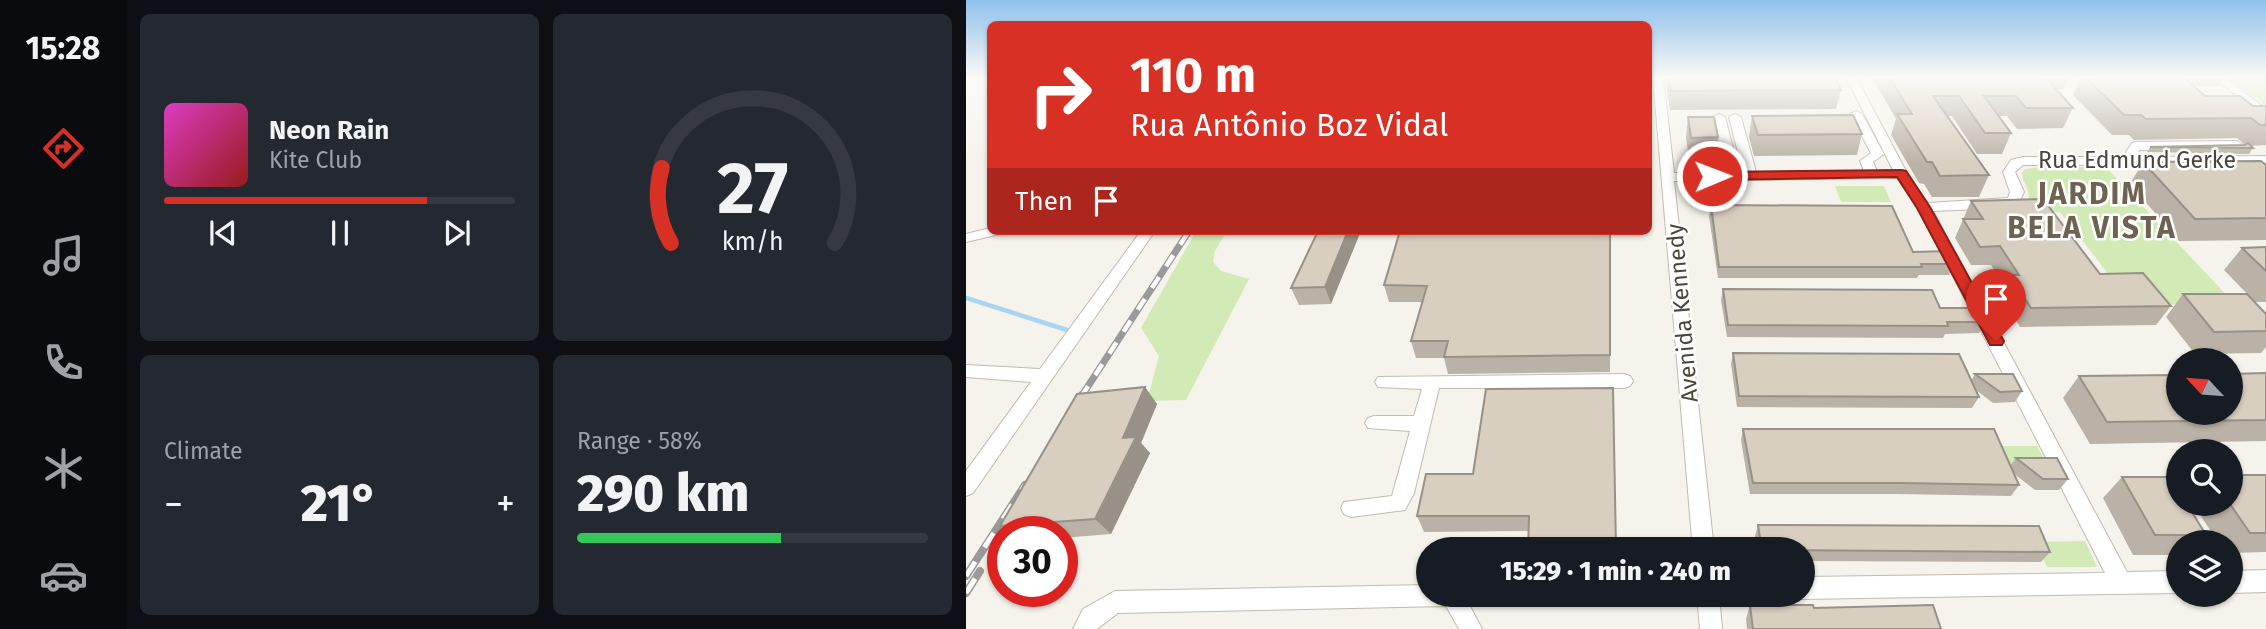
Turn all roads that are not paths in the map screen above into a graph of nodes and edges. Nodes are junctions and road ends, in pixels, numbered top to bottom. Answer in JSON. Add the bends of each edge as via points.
{"nodes":[{"id":1,"x":1661,"y":106,"type":"edge"},
{"id":2,"x":1866,"y":106,"type":"edge"},
{"id":3,"x":1856,"y":114,"type":"edge"},
{"id":4,"x":1719,"y":117,"type":"dead end"},
{"id":5,"x":1735,"y":117,"type":"dead end"},
{"id":6,"x":2237,"y":145,"type":"edge"},
{"id":7,"x":2138,"y":160,"type":"junction"},
{"id":8,"x":2266,"y":160,"type":"edge"},
{"id":9,"x":1872,"y":174,"type":"junction"},
{"id":10,"x":1902,"y":174,"type":"junction"},
{"id":11,"x":1733,"y":175,"type":"junction"},
{"id":12,"x":1750,"y":175,"type":"junction"},
{"id":13,"x":1669,"y":177,"type":"junction"},
{"id":14,"x":1924,"y":207,"type":"junction"},
{"id":15,"x":987,"y":233,"type":"edge"},
{"id":16,"x":1145,"y":235,"type":"edge"},
{"id":17,"x":966,"y":237,"type":"edge"},
{"id":18,"x":966,"y":371,"type":"edge"},
{"id":19,"x":1047,"y":376,"type":"junction"},
{"id":20,"x":1624,"y":381,"type":"dead end"},
{"id":21,"x":1384,"y":382,"type":"dead end"},
{"id":22,"x":1432,"y":382,"type":"junction"},
{"id":23,"x":1374,"y":423,"type":"dead end"},
{"id":24,"x":1421,"y":424,"type":"junction"},
{"id":25,"x":966,"y":487,"type":"edge"},
{"id":26,"x":1351,"y":508,"type":"dead end"},
{"id":27,"x":1703,"y":537,"type":"edge"},
{"id":28,"x":2266,"y":581,"type":"edge"},
{"id":29,"x":2121,"y":582,"type":"junction"},
{"id":30,"x":2166,"y":582,"type":"edge"},
{"id":31,"x":2243,"y":582,"type":"edge"},
{"id":32,"x":1815,"y":588,"type":"edge"},
{"id":33,"x":1416,"y":596,"type":"edge"},
{"id":34,"x":1459,"y":607,"type":"edge"},
{"id":35,"x":1708,"y":607,"type":"edge"},
{"id":36,"x":1087,"y":623,"type":"edge"},
{"id":37,"x":1471,"y":629,"type":"edge"},
{"id":38,"x":1711,"y":629,"type":"edge"}],
"edges":[{"from":1,"to":13,"type":"street","name":"Avenida Kennedy"},
{"from":2,"to":10,"type":"street"},
{"from":3,"to":9,"type":"street","via":[[1878,154],[1866,161]]},
{"from":4,"to":11,"type":"street"},
{"from":5,"to":12,"type":"street"},
{"from":6,"to":7,"type":"street","via":[[2136,146],[2132,152]]},
{"from":7,"to":8,"type":"street","name":"Rua Edmund Gerke"},
{"from":7,"to":14,"type":"street","name":"Rua Edmund Gerke","via":[[2024,161],[2015,163],[2009,172],[2017,192],[2013,201]]},
{"from":9,"to":10,"type":"street"},
{"from":9,"to":12,"type":"street"},
{"from":10,"to":14,"type":"street"},
{"from":11,"to":12,"type":"street"},
{"from":11,"to":13,"type":"street"},
{"from":13,"to":27,"type":"street","name":"Avenida Kennedy"},
{"from":14,"to":29,"type":"street"},
{"from":15,"to":17,"type":"street"},
{"from":16,"to":19,"type":"street"},
{"from":18,"to":19,"type":"street"},
{"from":19,"to":25,"type":"street"},
{"from":20,"to":22,"type":"street"},
{"from":21,"to":22,"type":"street"},
{"from":22,"to":24,"type":"street"},
{"from":23,"to":24,"type":"street"},
{"from":24,"to":26,"type":"street","via":[[1398,504]]},
{"from":28,"to":31,"type":"street"},
{"from":29,"to":30,"type":"street"},
{"from":29,"to":32,"type":"street"},
{"from":33,"to":36,"type":"street","via":[[1115,602]]},
{"from":34,"to":37,"type":"street"},
{"from":35,"to":38,"type":"street"}]}
